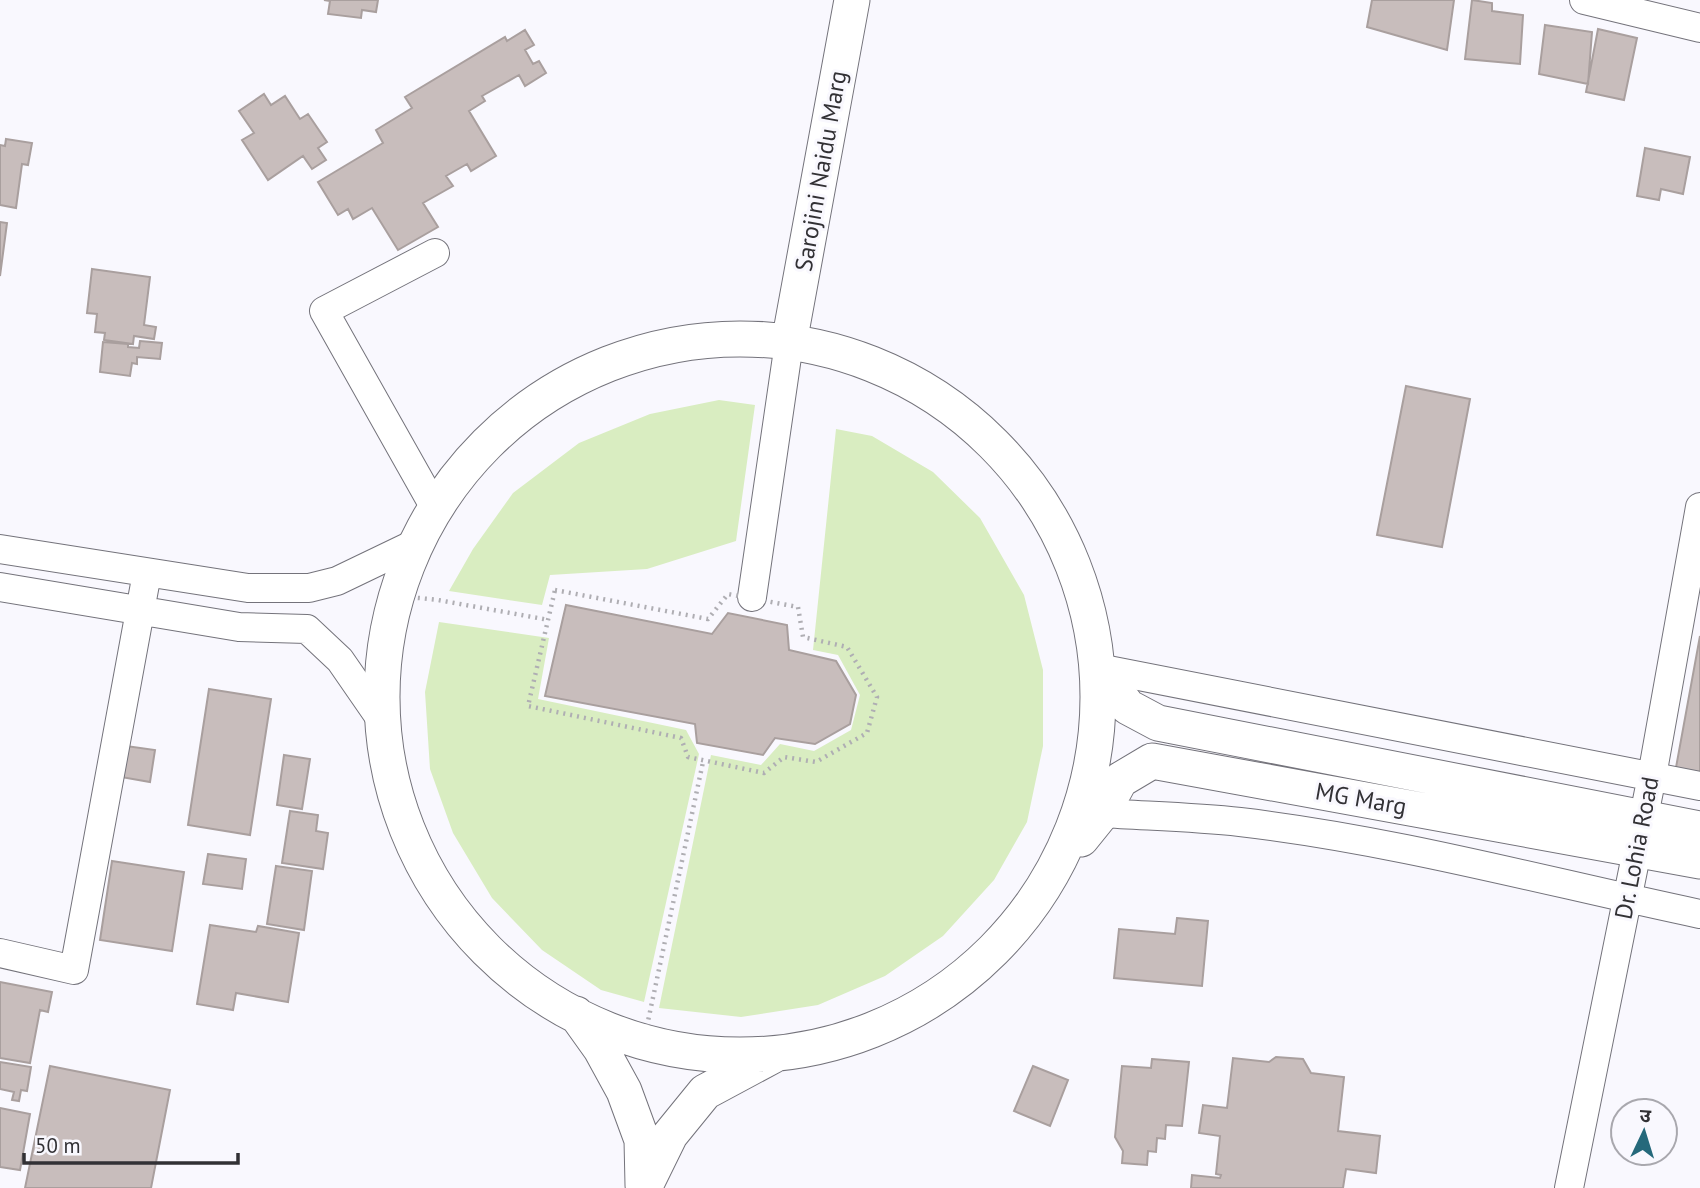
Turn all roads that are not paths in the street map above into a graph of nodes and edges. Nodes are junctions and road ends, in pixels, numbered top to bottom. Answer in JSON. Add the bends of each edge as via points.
{"nodes":[{"id":1,"x":852,"y":0,"type":"edge"},
{"id":2,"x":1584,"y":0,"type":"edge"},
{"id":3,"x":1700,"y":28,"type":"edge"},
{"id":4,"x":435,"y":253,"type":"dead end"},
{"id":5,"x":789,"y":343,"type":"junction"},
{"id":6,"x":435,"y":508,"type":"junction"},
{"id":7,"x":1699,"y":521,"type":"edge"},
{"id":8,"x":414,"y":544,"type":"junction"},
{"id":9,"x":0,"y":549,"type":"edge"},
{"id":10,"x":147,"y":573,"type":"junction"},
{"id":11,"x":0,"y":587,"type":"edge"},
{"id":12,"x":752,"y":597,"type":"road end"},
{"id":13,"x":140,"y":612,"type":"junction"},
{"id":14,"x":1098,"y":668,"type":"junction"},
{"id":15,"x":378,"y":715,"type":"junction"},
{"id":16,"x":1652,"y":776,"type":"junction"},
{"id":17,"x":1700,"y":786,"type":"edge"},
{"id":18,"x":1102,"y":813,"type":"junction"},
{"id":19,"x":1700,"y":829,"type":"edge"},
{"id":20,"x":1640,"y":832,"type":"junction"},
{"id":21,"x":1066,"y":858,"type":"junction"},
{"id":22,"x":1700,"y":861,"type":"edge"},
{"id":23,"x":1627,"y":899,"type":"junction"},
{"id":24,"x":1700,"y":914,"type":"edge"},
{"id":25,"x":0,"y":953,"type":"edge"},
{"id":26,"x":576,"y":1014,"type":"junction"},
{"id":27,"x":783,"y":1050,"type":"junction"},
{"id":28,"x":643,"y":1188,"type":"edge"},
{"id":29,"x":1569,"y":1188,"type":"edge"}],
"edges":[{"from":1,"to":5,"type":"main road","name":"Sarojini Naidu Marg"},
{"from":2,"to":3,"type":"street"},
{"from":4,"to":6,"type":"street","via":[[324,311]]},
{"from":5,"to":6,"type":"main road","via":[[730,340],[671,346],[615,362],[561,387],[513,420],[470,461]]},
{"from":5,"to":12,"type":"street"},
{"from":5,"to":14,"type":"main road","via":[[848,356],[904,379],[956,411],[1001,452],[1039,499],[1068,552],[1088,609]]},
{"from":6,"to":8,"type":"main road"},
{"from":7,"to":16,"type":"street","name":"Dr. Lohia Road"},
{"from":8,"to":10,"type":"street","via":[[337,581],[309,588],[248,588]]},
{"from":8,"to":15,"type":"main road","via":[[390,595]]},
{"from":9,"to":10,"type":"street"},
{"from":10,"to":13,"type":"street"},
{"from":11,"to":13,"type":"street"},
{"from":13,"to":15,"type":"street","via":[[239,626],[307,629],[340,660]]},
{"from":13,"to":25,"type":"street","via":[[74,970]]},
{"from":14,"to":16,"type":"street"},
{"from":14,"to":20,"type":"main road","name":"MG Marg","via":[[1128,707],[1158,723]]},
{"from":14,"to":21,"type":"main road","via":[[1094,756]]},
{"from":15,"to":26,"type":"main road","via":[[386,786],[439,890],[477,939],[514,973]]},
{"from":16,"to":17,"type":"street"},
{"from":16,"to":20,"type":"street","name":"Dr. Lohia Road"},
{"from":18,"to":20,"type":"main road","name":"MG Marg","via":[[1120,780],[1152,761]]},
{"from":18,"to":21,"type":"main road","name":"MG Marg"},
{"from":18,"to":23,"type":"street","via":[[1302,831]]},
{"from":19,"to":20,"type":"main road","name":"MG Marg"},
{"from":20,"to":22,"type":"main road","name":"MG Marg"},
{"from":20,"to":23,"type":"street","name":"Dr. Lohia Road"},
{"from":21,"to":27,"type":"main road","name":"MG Marg","via":[[1004,939],[960,979],[910,1012],[856,1035]]},
{"from":23,"to":24,"type":"street"},
{"from":23,"to":29,"type":"street","name":"Dr. Lohia Road"},
{"from":26,"to":27,"type":"main road","via":[[620,1033],[684,1048],[757,1053]]},
{"from":26,"to":28,"type":"main road","via":[[601,1049],[628,1103],[642,1140]]},
{"from":27,"to":28,"type":"main road","via":[[705,1093],[670,1135]]}]}
